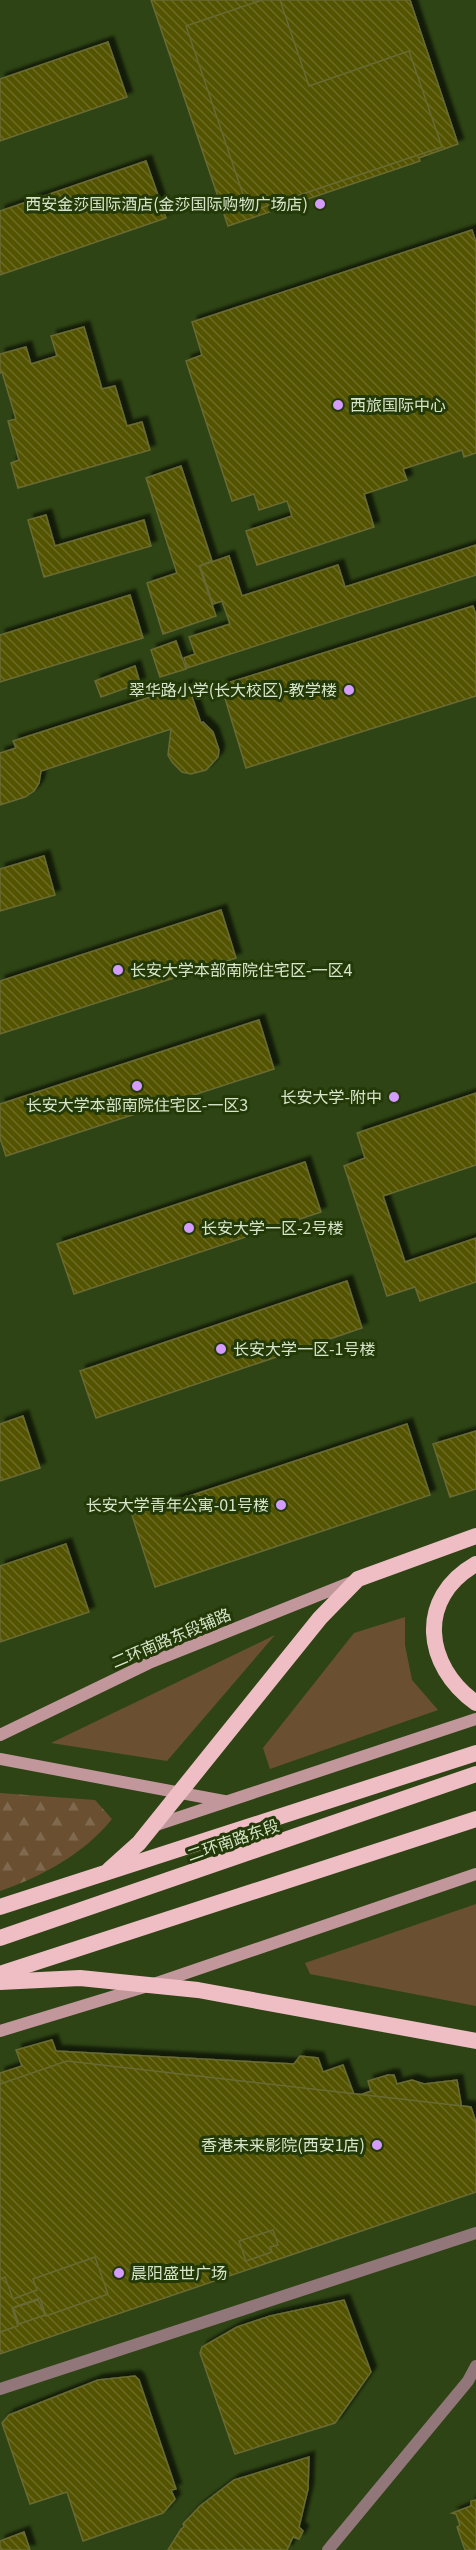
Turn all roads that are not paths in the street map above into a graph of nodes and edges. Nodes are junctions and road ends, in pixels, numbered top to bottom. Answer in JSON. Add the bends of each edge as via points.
{"nodes":[{"id":1,"x":476,"y":1536,"type":"edge"},
{"id":2,"x":476,"y":1564,"type":"edge"},
{"id":3,"x":358,"y":1579,"type":"junction"},
{"id":4,"x":476,"y":1703,"type":"edge"},
{"id":5,"x":476,"y":1719,"type":"edge"},
{"id":6,"x":0,"y":1735,"type":"edge"},
{"id":7,"x":476,"y":1754,"type":"edge"},
{"id":8,"x":0,"y":1760,"type":"edge"},
{"id":9,"x":476,"y":1774,"type":"edge"},
{"id":10,"x":179,"y":1792,"type":"junction"},
{"id":11,"x":225,"y":1801,"type":"junction"},
{"id":12,"x":476,"y":1819,"type":"edge"},
{"id":13,"x":153,"y":1826,"type":"junction"},
{"id":14,"x":110,"y":1870,"type":"junction"},
{"id":15,"x":476,"y":1874,"type":"edge"},
{"id":16,"x":0,"y":1907,"type":"edge"},
{"id":17,"x":0,"y":1938,"type":"edge"},
{"id":18,"x":0,"y":1974,"type":"edge"},
{"id":19,"x":0,"y":1982,"type":"edge"},
{"id":20,"x":151,"y":1985,"type":"junction"},
{"id":21,"x":0,"y":2031,"type":"edge"},
{"id":22,"x":476,"y":2042,"type":"edge"},
{"id":23,"x":476,"y":2233,"type":"edge"},
{"id":24,"x":476,"y":2366,"type":"edge"},
{"id":25,"x":0,"y":2389,"type":"edge"},
{"id":26,"x":328,"y":2550,"type":"edge"}],
"edges":[{"from":1,"to":3,"type":"highway"},
{"from":2,"to":4,"type":"highway","via":[[446,1589],[435,1614],[432,1634],[450,1681]]},
{"from":3,"to":6,"type":"main road","name":"二环南路东段辅路","via":[[149,1663]]},
{"from":3,"to":10,"type":"highway","via":[[320,1618]]},
{"from":5,"to":11,"type":"main road"},
{"from":7,"to":14,"type":"highway"},
{"from":8,"to":10,"type":"main road"},
{"from":9,"to":17,"type":"highway","name":"二环南路东段"},
{"from":10,"to":11,"type":"main road"},
{"from":10,"to":13,"type":"highway"},
{"from":11,"to":13,"type":"main road"},
{"from":12,"to":18,"type":"highway"},
{"from":13,"to":14,"type":"highway"},
{"from":14,"to":16,"type":"highway"},
{"from":15,"to":20,"type":"main road"},
{"from":19,"to":20,"type":"highway","via":[[80,1978]]},
{"from":20,"to":21,"type":"main road"},
{"from":20,"to":22,"type":"highway","via":[[198,1990]]},
{"from":23,"to":25,"type":"street"},
{"from":24,"to":26,"type":"street","via":[[468,2381]]}]}
